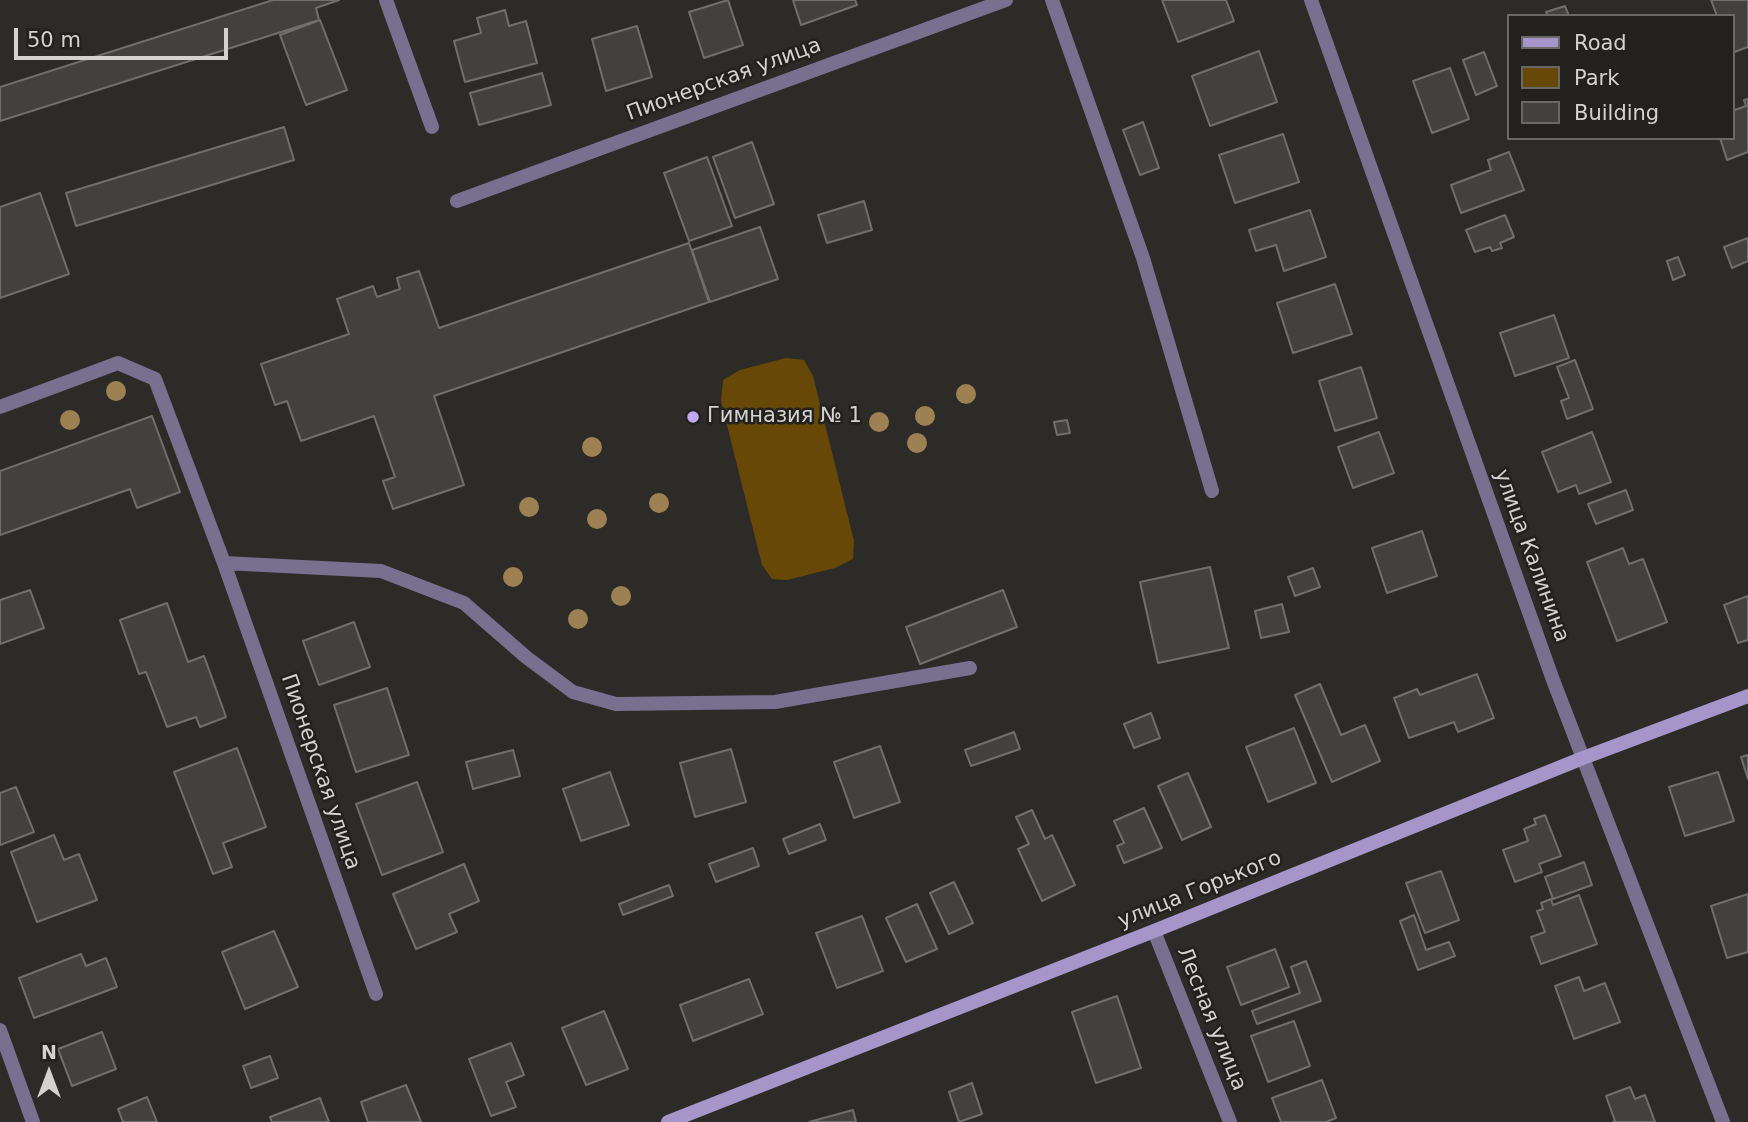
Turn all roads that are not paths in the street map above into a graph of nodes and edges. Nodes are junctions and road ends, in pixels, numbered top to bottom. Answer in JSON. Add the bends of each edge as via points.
{"nodes":[{"id":1,"x":386,"y":0,"type":"edge"},
{"id":2,"x":1006,"y":0,"type":"edge"},
{"id":3,"x":1052,"y":0,"type":"edge"},
{"id":4,"x":1311,"y":0,"type":"edge"},
{"id":5,"x":432,"y":127,"type":"dead end"},
{"id":6,"x":457,"y":201,"type":"dead end"},
{"id":7,"x":0,"y":407,"type":"edge"},
{"id":8,"x":1212,"y":491,"type":"dead end"},
{"id":9,"x":224,"y":564,"type":"junction"},
{"id":10,"x":970,"y":668,"type":"dead end"},
{"id":11,"x":1748,"y":696,"type":"edge"},
{"id":12,"x":1583,"y":758,"type":"junction"},
{"id":13,"x":1154,"y":931,"type":"junction"},
{"id":14,"x":376,"y":994,"type":"dead end"},
{"id":15,"x":0,"y":1030,"type":"edge"},
{"id":16,"x":698,"y":1116,"type":"edge"},
{"id":17,"x":33,"y":1122,"type":"edge"},
{"id":18,"x":668,"y":1122,"type":"edge"},
{"id":19,"x":1230,"y":1122,"type":"edge"},
{"id":20,"x":1723,"y":1122,"type":"edge"}],
"edges":[{"from":1,"to":5,"type":"street"},
{"from":2,"to":6,"type":"street","name":"Пионерская улица"},
{"from":3,"to":8,"type":"street","via":[[1143,258]]},
{"from":4,"to":12,"type":"street","name":"улица Калинина"},
{"from":7,"to":9,"type":"street","name":"Пионерская улица","via":[[118,363],[155,379]]},
{"from":9,"to":10,"type":"street","via":[[381,571],[464,603],[573,692],[616,704],[775,702]]},
{"from":9,"to":14,"type":"street","name":"Пионерская улица"},
{"from":11,"to":12,"type":"main road","name":"улица Горького"},
{"from":12,"to":13,"type":"main road","name":"улица Горького"},
{"from":12,"to":20,"type":"street","name":"улица Калинина"},
{"from":13,"to":16,"type":"main road","name":"улица Горького"},
{"from":13,"to":19,"type":"street","name":"Лесная улица"},
{"from":15,"to":17,"type":"street"},
{"from":16,"to":18,"type":"main road","name":"улица Горького"}]}
